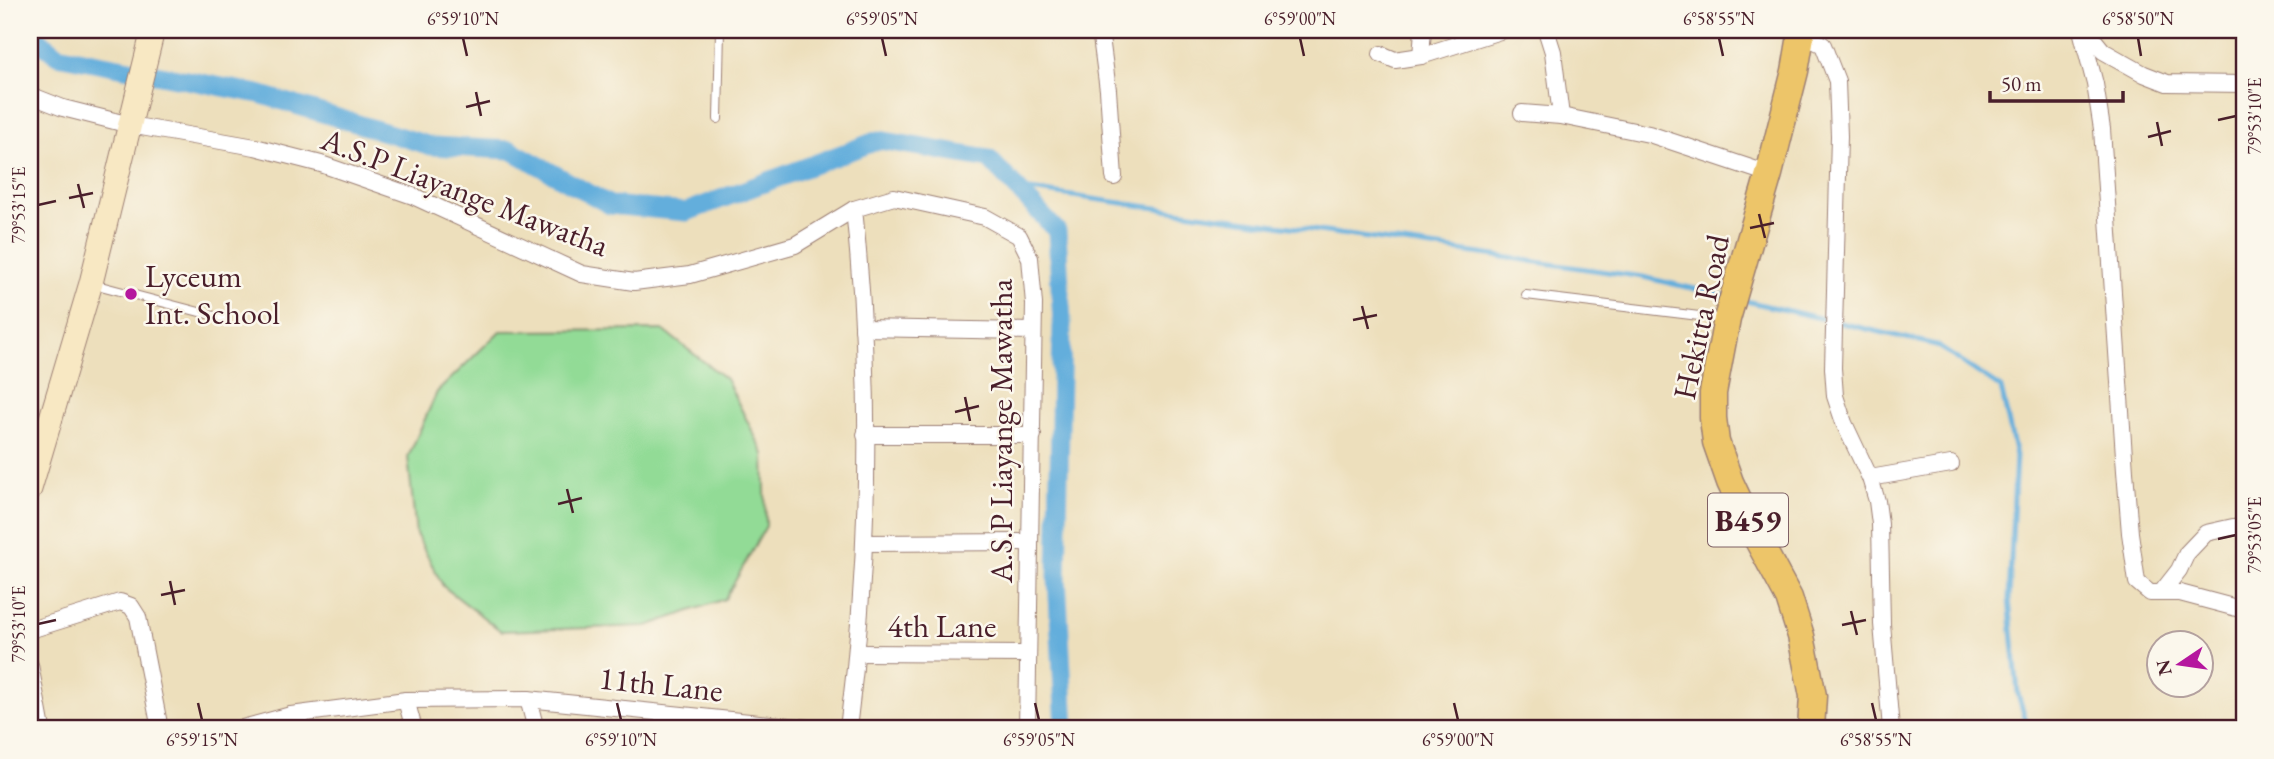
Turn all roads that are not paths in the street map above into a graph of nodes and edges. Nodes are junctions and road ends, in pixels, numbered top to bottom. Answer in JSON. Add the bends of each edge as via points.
{"nodes":[{"id":1,"x":153,"y":30,"type":"edge"},
{"id":2,"x":720,"y":30,"type":"edge"},
{"id":3,"x":1100,"y":30,"type":"edge"},
{"id":4,"x":1423,"y":30,"type":"edge"},
{"id":5,"x":1503,"y":30,"type":"edge"},
{"id":6,"x":1546,"y":30,"type":"edge"},
{"id":7,"x":2084,"y":30,"type":"edge"},
{"id":8,"x":1802,"y":32,"type":"edge"},
{"id":9,"x":1381,"y":54,"type":"dead end"},
{"id":10,"x":1422,"y":56,"type":"junction"},
{"id":11,"x":2244,"y":84,"type":"edge"},
{"id":12,"x":30,"y":95,"type":"edge"},
{"id":13,"x":1522,"y":113,"type":"dead end"},
{"id":14,"x":132,"y":116,"type":"junction"},
{"id":15,"x":1561,"y":116,"type":"junction"},
{"id":16,"x":718,"y":119,"type":"dead end"},
{"id":17,"x":1769,"y":174,"type":"junction"},
{"id":18,"x":1114,"y":177,"type":"dead end"},
{"id":19,"x":854,"y":209,"type":"junction"},
{"id":20,"x":91,"y":283,"type":"junction"},
{"id":21,"x":1526,"y":295,"type":"dead end"},
{"id":22,"x":1729,"y":313,"type":"junction"},
{"id":23,"x":226,"y":319,"type":"dead end"},
{"id":24,"x":863,"y":328,"type":"junction"},
{"id":25,"x":1032,"y":331,"type":"junction"},
{"id":26,"x":865,"y":435,"type":"junction"},
{"id":27,"x":1032,"y":435,"type":"junction"},
{"id":28,"x":1951,"y":464,"type":"dead end"},
{"id":29,"x":1870,"y":478,"type":"junction"},
{"id":30,"x":30,"y":489,"type":"edge"},
{"id":31,"x":2244,"y":527,"type":"edge"},
{"id":32,"x":1029,"y":542,"type":"junction"},
{"id":33,"x":864,"y":543,"type":"junction"},
{"id":34,"x":2161,"y":593,"type":"junction"},
{"id":35,"x":2244,"y":610,"type":"edge"},
{"id":36,"x":30,"y":630,"type":"edge"},
{"id":37,"x":858,"y":653,"type":"junction"},
{"id":38,"x":1027,"y":654,"type":"junction"},
{"id":39,"x":30,"y":665,"type":"edge"},
{"id":40,"x":528,"y":699,"type":"junction"},
{"id":41,"x":406,"y":700,"type":"junction"},
{"id":42,"x":294,"y":722,"type":"edge"},
{"id":43,"x":718,"y":723,"type":"edge"},
{"id":44,"x":42,"y":729,"type":"edge"},
{"id":45,"x":160,"y":729,"type":"edge"},
{"id":46,"x":239,"y":729,"type":"edge"},
{"id":47,"x":414,"y":729,"type":"edge"},
{"id":48,"x":536,"y":729,"type":"edge"},
{"id":49,"x":818,"y":729,"type":"edge"},
{"id":50,"x":848,"y":729,"type":"edge"},
{"id":51,"x":1027,"y":729,"type":"edge"},
{"id":52,"x":1811,"y":729,"type":"edge"},
{"id":53,"x":1891,"y":729,"type":"edge"}],
"edges":[{"from":1,"to":14,"type":"street"},
{"from":2,"to":16,"type":"lane"},
{"from":3,"to":18,"type":"street"},
{"from":4,"to":10,"type":"street"},
{"from":5,"to":10,"type":"street"},
{"from":6,"to":15,"type":"street"},
{"from":7,"to":11,"type":"street","via":[[2104,51],[2167,83]]},
{"from":7,"to":34,"type":"street","via":[[2102,129],[2130,533],[2137,582],[2150,593]]},
{"from":8,"to":17,"type":"main road","name":"Hekitta Road","number":"B459"},
{"from":8,"to":29,"type":"street","via":[[1823,45],[1837,81],[1835,396]]},
{"from":9,"to":10,"type":"street","via":[[1395,60]]},
{"from":12,"to":14,"type":"street","name":"A.S.P Liayange Mawatha","via":[[63,108]]},
{"from":13,"to":15,"type":"street"},
{"from":14,"to":19,"type":"street","name":"A.S.P Liayange Mawatha","via":[[321,164],[413,196],[582,274],[634,282],[690,275],[795,245]]},
{"from":14,"to":20,"type":"street"},
{"from":15,"to":17,"type":"street","via":[[1648,134]]},
{"from":17,"to":22,"type":"main road","name":"Hekitta Road","number":"B459"},
{"from":19,"to":24,"type":"street"},
{"from":19,"to":25,"type":"street","name":"A.S.P Liayange Mawatha","via":[[894,197],[985,218],[1020,236],[1030,258]]},
{"from":20,"to":23,"type":"lane"},
{"from":20,"to":30,"type":"street"},
{"from":21,"to":22,"type":"lane"},
{"from":22,"to":52,"type":"main road","name":"Hekitta Road","number":"B459","via":[[1713,393],[1716,442],[1730,482],[1790,598],[1813,696]]},
{"from":24,"to":25,"type":"street"},
{"from":24,"to":26,"type":"street"},
{"from":25,"to":27,"type":"street","name":"A.S.P Liayange Mawatha"},
{"from":26,"to":27,"type":"street"},
{"from":26,"to":33,"type":"street"},
{"from":27,"to":32,"type":"street","name":"A.S.P Liayange Mawatha"},
{"from":28,"to":29,"type":"street"},
{"from":29,"to":53,"type":"street","via":[[1880,524]]},
{"from":31,"to":34,"type":"street","via":[[2206,533]]},
{"from":32,"to":33,"type":"street"},
{"from":32,"to":38,"type":"street","name":"A.S.P Liayange Mawatha"},
{"from":33,"to":37,"type":"street"},
{"from":34,"to":35,"type":"street","via":[[2180,593]]},
{"from":36,"to":45,"type":"street","via":[[120,602],[131,606],[138,617]]},
{"from":37,"to":38,"type":"street","name":"4th Lane"},
{"from":37,"to":50,"type":"street"},
{"from":38,"to":51,"type":"street","name":"A.S.P Liayange Mawatha"},
{"from":39,"to":44,"type":"street"},
{"from":40,"to":41,"type":"street","name":"11th Lane"},
{"from":40,"to":43,"type":"street","name":"11th Lane"},
{"from":40,"to":48,"type":"street"},
{"from":41,"to":42,"type":"street","name":"11th Lane"},
{"from":41,"to":47,"type":"street"},
{"from":42,"to":46,"type":"street","name":"11th Lane"},
{"from":43,"to":49,"type":"street","name":"11th Lane"}]}
